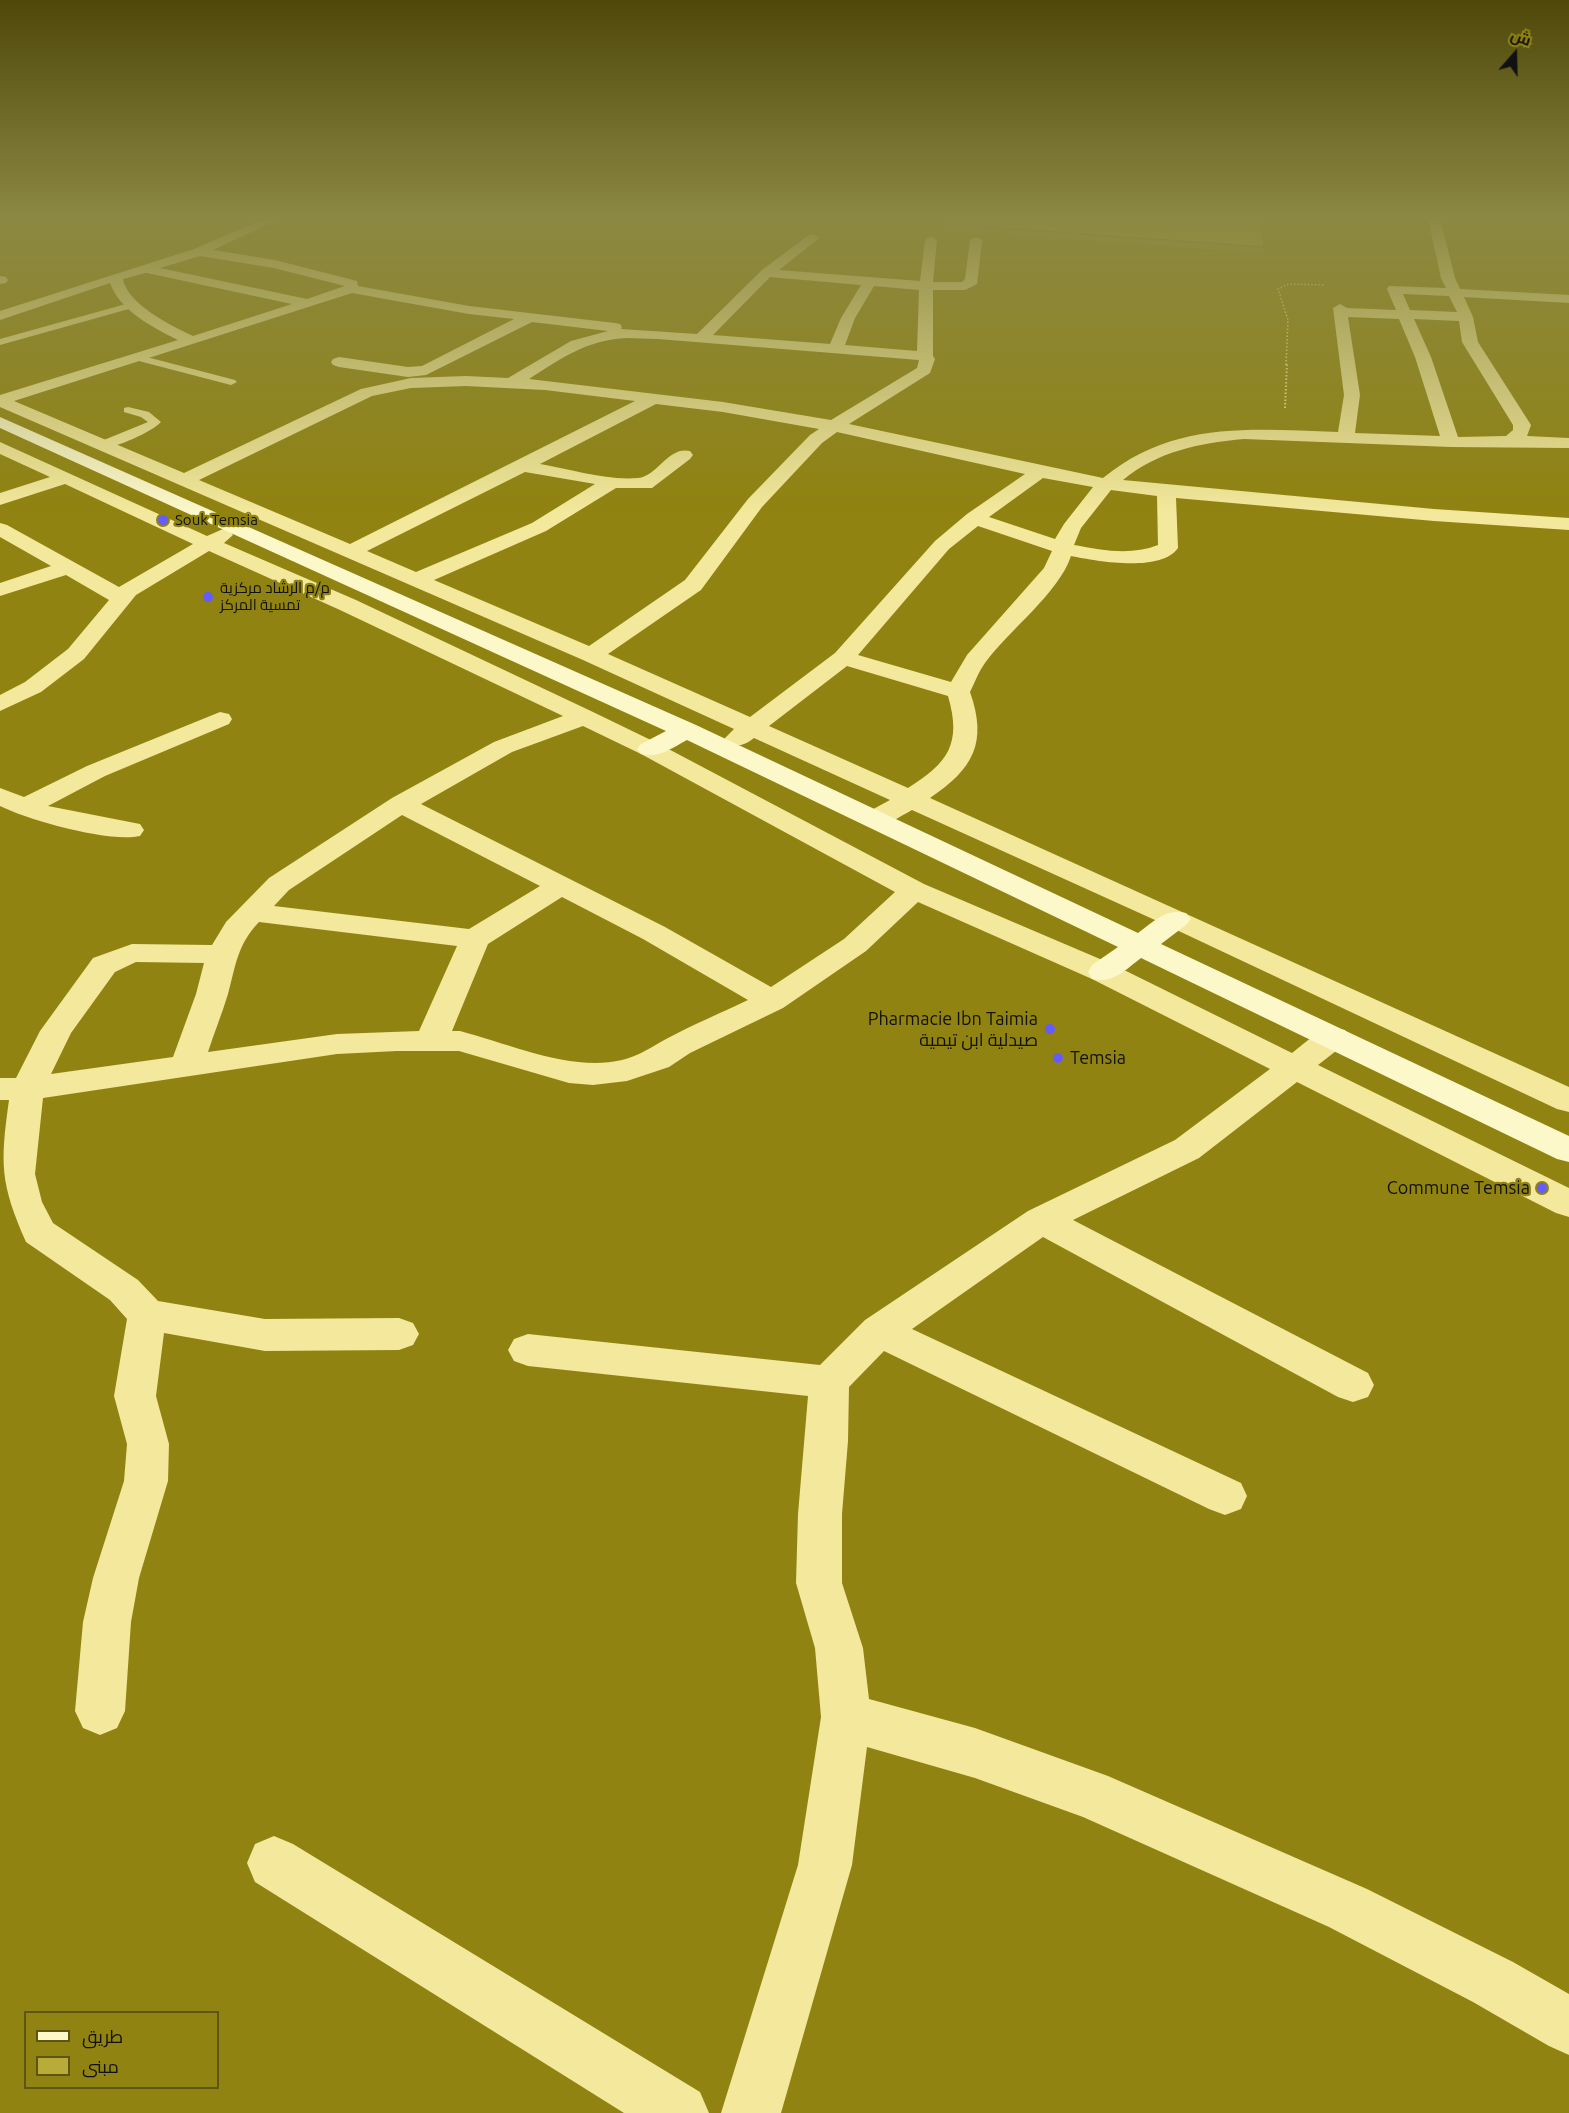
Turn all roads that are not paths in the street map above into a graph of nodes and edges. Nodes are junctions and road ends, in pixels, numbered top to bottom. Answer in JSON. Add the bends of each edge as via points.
{"nodes":[{"id":1,"x":1466,"y":316,"type":"edge"},
{"id":2,"x":91,"y":317,"type":"edge"},
{"id":3,"x":150,"y":317,"type":"edge"},
{"id":4,"x":267,"y":317,"type":"edge"},
{"id":5,"x":527,"y":317,"type":"edge"},
{"id":6,"x":530,"y":317,"type":"junction"},
{"id":7,"x":723,"y":317,"type":"edge"},
{"id":8,"x":849,"y":317,"type":"edge"},
{"id":9,"x":926,"y":317,"type":"edge"},
{"id":10,"x":1341,"y":317,"type":"edge"},
{"id":11,"x":1405,"y":317,"type":"edge"},
{"id":12,"x":645,"y":333,"type":"junction"},
{"id":13,"x":701,"y":339,"type":"junction"},
{"id":14,"x":192,"y":341,"type":"junction"},
{"id":15,"x":0,"y":342,"type":"edge"},
{"id":16,"x":836,"y":349,"type":"junction"},
{"id":17,"x":925,"y":356,"type":"junction"},
{"id":18,"x":139,"y":358,"type":"junction"},
{"id":19,"x":339,"y":362,"type":"dead end"},
{"id":20,"x":231,"y":382,"type":"dead end"},
{"id":21,"x":513,"y":382,"type":"junction"},
{"id":22,"x":654,"y":398,"type":"junction"},
{"id":23,"x":0,"y":401,"type":"edge"},
{"id":24,"x":128,"y":410,"type":"dead end"},
{"id":25,"x":0,"y":422,"type":"edge"},
{"id":26,"x":834,"y":426,"type":"junction"},
{"id":27,"x":1346,"y":438,"type":"junction"},
{"id":28,"x":1511,"y":441,"type":"junction"},
{"id":29,"x":1451,"y":442,"type":"junction"},
{"id":30,"x":1569,"y":442,"type":"edge"},
{"id":31,"x":103,"y":445,"type":"junction"},
{"id":32,"x":0,"y":447,"type":"edge"},
{"id":33,"x":684,"y":456,"type":"dead end"},
{"id":34,"x":523,"y":466,"type":"junction"},
{"id":35,"x":156,"y":469,"type":"junction"},
{"id":36,"x":1040,"y":472,"type":"junction"},
{"id":37,"x":65,"y":478,"type":"junction"},
{"id":38,"x":124,"y":479,"type":"junction"},
{"id":39,"x":184,"y":480,"type":"junction"},
{"id":40,"x":612,"y":482,"type":"junction"},
{"id":41,"x":1105,"y":484,"type":"junction"},
{"id":42,"x":1166,"y":491,"type":"junction"},
{"id":43,"x":0,"y":499,"type":"edge"},
{"id":44,"x":974,"y":519,"type":"junction"},
{"id":45,"x":1569,"y":524,"type":"edge"},
{"id":46,"x":235,"y":528,"type":"junction"},
{"id":47,"x":0,"y":529,"type":"edge"},
{"id":48,"x":207,"y":543,"type":"junction"},
{"id":49,"x":1061,"y":548,"type":"junction"},
{"id":50,"x":350,"y":552,"type":"junction"},
{"id":51,"x":320,"y":566,"type":"junction"},
{"id":52,"x":67,"y":568,"type":"junction"},
{"id":53,"x":415,"y":580,"type":"junction"},
{"id":54,"x":0,"y":590,"type":"edge"},
{"id":55,"x":120,"y":597,"type":"junction"},
{"id":56,"x":591,"y":655,"type":"junction"},
{"id":57,"x":843,"y":658,"type":"junction"},
{"id":58,"x":0,"y":676,"type":"edge"},
{"id":59,"x":33,"y":687,"type":"junction"},
{"id":60,"x":958,"y":692,"type":"junction"},
{"id":61,"x":0,"y":704,"type":"edge"},
{"id":62,"x":584,"y":717,"type":"junction"},
{"id":63,"x":220,"y":719,"type":"dead end"},
{"id":64,"x":752,"y":729,"type":"junction"},
{"id":65,"x":687,"y":730,"type":"junction"},
{"id":66,"x":725,"y":748,"type":"junction"},
{"id":67,"x":650,"y":749,"type":"junction"},
{"id":68,"x":911,"y":798,"type":"junction"},
{"id":69,"x":11,"y":802,"type":"edge"},
{"id":70,"x":401,"y":804,"type":"junction"},
{"id":71,"x":876,"y":819,"type":"junction"},
{"id":72,"x":130,"y":830,"type":"dead end"},
{"id":73,"x":562,"y":885,"type":"junction"},
{"id":74,"x":914,"y":890,"type":"junction"},
{"id":75,"x":252,"y":912,"type":"junction"},
{"id":76,"x":1176,"y":919,"type":"junction"},
{"id":77,"x":475,"y":939,"type":"junction"},
{"id":78,"x":1141,"y":945,"type":"junction"},
{"id":79,"x":222,"y":954,"type":"junction"},
{"id":80,"x":1103,"y":972,"type":"junction"},
{"id":81,"x":772,"y":1001,"type":"junction"},
{"id":82,"x":1334,"y":1038,"type":"junction"},
{"id":83,"x":431,"y":1041,"type":"junction"},
{"id":84,"x":188,"y":1064,"type":"junction"},
{"id":85,"x":1294,"y":1067,"type":"junction"},
{"id":86,"x":1569,"y":1101,"type":"edge"},
{"id":87,"x":13,"y":1103,"type":"edge"},
{"id":88,"x":1569,"y":1150,"type":"edge"},
{"id":89,"x":1569,"y":1203,"type":"edge"},
{"id":90,"x":1041,"y":1220,"type":"junction"},
{"id":91,"x":147,"y":1315,"type":"junction"},
{"id":92,"x":879,"y":1331,"type":"junction"},
{"id":93,"x":399,"y":1334,"type":"dead end"},
{"id":94,"x":528,"y":1350,"type":"dead end"},
{"id":95,"x":829,"y":1383,"type":"junction"},
{"id":96,"x":1353,"y":1385,"type":"dead end"},
{"id":97,"x":1225,"y":1496,"type":"dead end"},
{"id":98,"x":100,"y":1711,"type":"dead end"},
{"id":99,"x":846,"y":1717,"type":"junction"},
{"id":100,"x":274,"y":1863,"type":"dead end"},
{"id":101,"x":1569,"y":2026,"type":"edge"},
{"id":102,"x":680,"y":2113,"type":"edge"},
{"id":103,"x":751,"y":2113,"type":"edge"}],
"edges":[{"from":1,"to":28,"type":"street","via":[[1470,342],[1522,425],[1521,432]]},
{"from":2,"to":15,"type":"lane"},
{"from":3,"to":14,"type":"street"},
{"from":4,"to":14,"type":"street"},
{"from":5,"to":6,"type":"street"},
{"from":6,"to":12,"type":"street"},
{"from":6,"to":19,"type":"street","via":[[426,370],[408,372]]},
{"from":7,"to":13,"type":"street"},
{"from":8,"to":16,"type":"street"},
{"from":9,"to":17,"type":"street"},
{"from":10,"to":27,"type":"street","via":[[1352,395]]},
{"from":11,"to":29,"type":"street","via":[[1423,357]]},
{"from":12,"to":13,"type":"street"},
{"from":12,"to":21,"type":"street","via":[[588,339]]},
{"from":13,"to":16,"type":"street"},
{"from":14,"to":18,"type":"street"},
{"from":16,"to":17,"type":"street"},
{"from":17,"to":26,"type":"street","via":[[924,370]]},
{"from":18,"to":20,"type":"lane"},
{"from":18,"to":23,"type":"street"},
{"from":21,"to":22,"type":"street"},
{"from":21,"to":39,"type":"street","via":[[429,381],[387,386]]},
{"from":22,"to":26,"type":"street"},
{"from":22,"to":34,"type":"street"},
{"from":23,"to":31,"type":"street"},
{"from":24,"to":31,"type":"lane","via":[[145,414],[155,422]]},
{"from":25,"to":38,"type":"main road"},
{"from":26,"to":36,"type":"street"},
{"from":26,"to":56,"type":"street","via":[[816,439],[755,504],[693,585]]},
{"from":27,"to":29,"type":"street"},
{"from":27,"to":41,"type":"street","via":[[1218,436],[1175,444],[1146,456]]},
{"from":28,"to":29,"type":"street"},
{"from":28,"to":30,"type":"street"},
{"from":31,"to":35,"type":"street"},
{"from":32,"to":37,"type":"street"},
{"from":33,"to":40,"type":"street","via":[[645,484]]},
{"from":34,"to":40,"type":"street"},
{"from":34,"to":50,"type":"street"},
{"from":35,"to":38,"type":"main road"},
{"from":35,"to":39,"type":"street"},
{"from":36,"to":41,"type":"street"},
{"from":36,"to":44,"type":"street"},
{"from":37,"to":43,"type":"street"},
{"from":37,"to":48,"type":"street"},
{"from":38,"to":46,"type":"main road"},
{"from":39,"to":50,"type":"street"},
{"from":40,"to":53,"type":"street","via":[[539,527]]},
{"from":41,"to":42,"type":"street"},
{"from":41,"to":49,"type":"street","via":[[1087,504]]},
{"from":42,"to":45,"type":"street"},
{"from":42,"to":49,"type":"street","via":[[1168,548],[1158,554],[1113,558]]},
{"from":44,"to":49,"type":"street"},
{"from":44,"to":57,"type":"street","via":[[942,545]]},
{"from":46,"to":48,"type":"street"},
{"from":46,"to":51,"type":"main road"},
{"from":47,"to":52,"type":"street"},
{"from":48,"to":55,"type":"street","via":[[146,577]]},
{"from":48,"to":62,"type":"street"},
{"from":49,"to":60,"type":"street","via":[[1050,575],[974,661]]},
{"from":50,"to":51,"type":"main road"},
{"from":50,"to":53,"type":"street"},
{"from":51,"to":65,"type":"main road"},
{"from":52,"to":54,"type":"street"},
{"from":52,"to":55,"type":"street"},
{"from":53,"to":56,"type":"street"},
{"from":55,"to":59,"type":"street","via":[[76,654]]},
{"from":56,"to":64,"type":"street"},
{"from":57,"to":60,"type":"street"},
{"from":57,"to":64,"type":"street"},
{"from":58,"to":59,"type":"street"},
{"from":59,"to":61,"type":"street"},
{"from":60,"to":68,"type":"street","via":[[966,715],[964,748],[937,781]]},
{"from":62,"to":67,"type":"street"},
{"from":62,"to":70,"type":"street","via":[[503,747]]},
{"from":63,"to":69,"type":"street"},
{"from":64,"to":66,"type":"street"},
{"from":64,"to":68,"type":"street"},
{"from":65,"to":66,"type":"main road"},
{"from":65,"to":67,"type":"main road"},
{"from":66,"to":71,"type":"main road"},
{"from":67,"to":74,"type":"street"},
{"from":68,"to":71,"type":"street"},
{"from":68,"to":76,"type":"street"},
{"from":69,"to":72,"type":"street"},
{"from":70,"to":73,"type":"street"},
{"from":70,"to":75,"type":"street","via":[[279,884]]},
{"from":71,"to":78,"type":"main road"},
{"from":73,"to":77,"type":"street"},
{"from":73,"to":81,"type":"street"},
{"from":74,"to":80,"type":"street"},
{"from":74,"to":81,"type":"street","via":[[855,945]]},
{"from":75,"to":77,"type":"street"},
{"from":75,"to":79,"type":"street"},
{"from":76,"to":78,"type":"main road"},
{"from":76,"to":86,"type":"street"},
{"from":77,"to":83,"type":"street"},
{"from":78,"to":80,"type":"main road"},
{"from":78,"to":82,"type":"main road"},
{"from":79,"to":84,"type":"street"},
{"from":79,"to":87,"type":"street","via":[[132,953],[104,965],[56,1031]]},
{"from":80,"to":85,"type":"street"},
{"from":81,"to":83,"type":"street","via":[[657,1059],[627,1070],[593,1074],[561,1070],[459,1041]]},
{"from":82,"to":85,"type":"street"},
{"from":82,"to":88,"type":"main road"},
{"from":83,"to":84,"type":"street","via":[[337,1044]]},
{"from":84,"to":87,"type":"street"},
{"from":85,"to":89,"type":"street"},
{"from":85,"to":90,"type":"street","via":[[1187,1149]]},
{"from":87,"to":91,"type":"street","via":[[17,1174],[24,1202],[39,1232],[124,1290]]},
{"from":90,"to":92,"type":"street"},
{"from":90,"to":96,"type":"street"},
{"from":91,"to":93,"type":"street","via":[[265,1335]]},
{"from":91,"to":98,"type":"street","via":[[135,1396],[148,1444],[146,1481],[107,1622]]},
{"from":92,"to":95,"type":"street"},
{"from":92,"to":97,"type":"street"},
{"from":94,"to":95,"type":"street"},
{"from":95,"to":99,"type":"street","via":[[819,1583],[838,1648]]},
{"from":99,"to":101,"type":"street","via":[[975,1753],[1090,1794],[1348,1908],[1493,1982]]},
{"from":99,"to":103,"type":"street","via":[[825,1865]]},
{"from":100,"to":102,"type":"street"}]}
